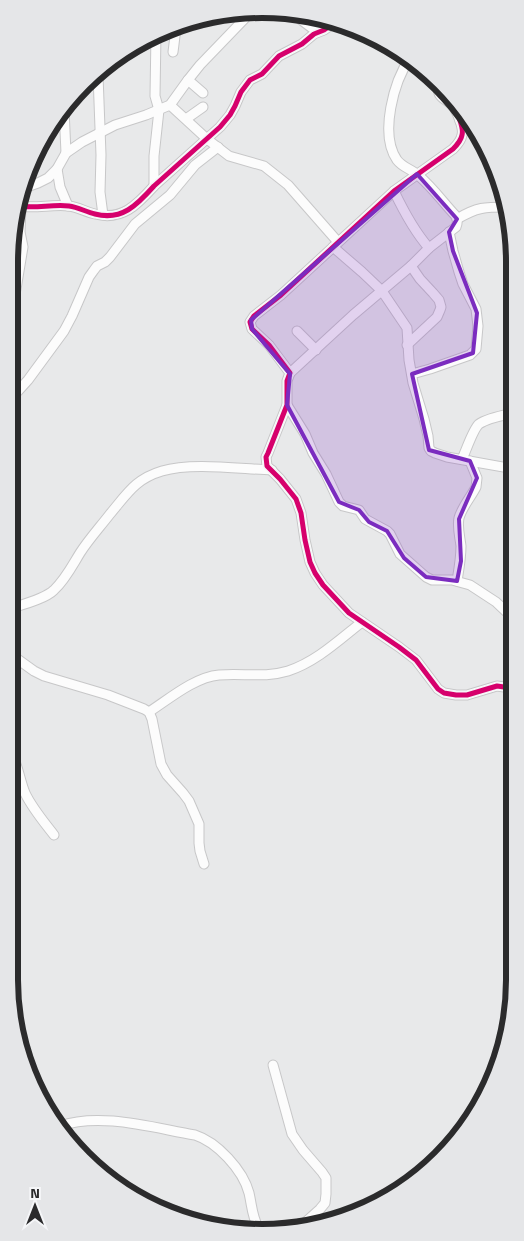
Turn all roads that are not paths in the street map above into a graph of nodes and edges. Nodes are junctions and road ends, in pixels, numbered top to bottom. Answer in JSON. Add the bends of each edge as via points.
{"nodes":[{"id":1,"x":240,"y":19,"type":"edge"},
{"id":2,"x":243,"y":20,"type":"joint"},
{"id":3,"x":303,"y":21,"type":"edge"},
{"id":4,"x":329,"y":27,"type":"edge"},
{"id":5,"x":324,"y":30,"type":"junction"},
{"id":6,"x":175,"y":33,"type":"edge"},
{"id":7,"x":156,"y":42,"type":"edge"},
{"id":8,"x":173,"y":52,"type":"dead end"},
{"id":9,"x":406,"y":64,"type":"edge"},
{"id":10,"x":188,"y":80,"type":"junction"},
{"id":11,"x":98,"y":81,"type":"edge"},
{"id":12,"x":203,"y":93,"type":"dead end"},
{"id":13,"x":170,"y":105,"type":"junction"},
{"id":14,"x":203,"y":107,"type":"dead end"},
{"id":15,"x":159,"y":110,"type":"junction"},
{"id":16,"x":458,"y":115,"type":"edge"},
{"id":17,"x":64,"y":118,"type":"edge"},
{"id":18,"x":186,"y":119,"type":"junction"},
{"id":19,"x":460,"y":121,"type":"junction"},
{"id":20,"x":464,"y":124,"type":"edge"},
{"id":21,"x":100,"y":132,"type":"junction"},
{"id":22,"x":207,"y":139,"type":"junction"},
{"id":23,"x":218,"y":147,"type":"junction"},
{"id":24,"x":66,"y":153,"type":"junction"},
{"id":25,"x":57,"y":169,"type":"junction"},
{"id":26,"x":417,"y":174,"type":"junction"},
{"id":27,"x":29,"y":186,"type":"edge"},
{"id":28,"x":154,"y":186,"type":"junction"},
{"id":29,"x":394,"y":191,"type":"junction"},
{"id":30,"x":24,"y":206,"type":"edge"},
{"id":31,"x":68,"y":206,"type":"junction"},
{"id":32,"x":500,"y":207,"type":"edge"},
{"id":33,"x":103,"y":215,"type":"junction"},
{"id":34,"x":457,"y":219,"type":"junction"},
{"id":35,"x":20,"y":230,"type":"edge"},
{"id":36,"x":449,"y":232,"type":"junction"},
{"id":37,"x":335,"y":245,"type":"junction"},
{"id":38,"x":429,"y":248,"type":"junction"},
{"id":39,"x":411,"y":266,"type":"junction"},
{"id":40,"x":18,"y":277,"type":"edge"},
{"id":41,"x":382,"y":291,"type":"junction"},
{"id":42,"x":297,"y":332,"type":"dead end"},
{"id":43,"x":407,"y":345,"type":"junction"},
{"id":44,"x":316,"y":350,"type":"junction"},
{"id":45,"x":290,"y":373,"type":"junction"},
{"id":46,"x":412,"y":374,"type":"junction"},
{"id":47,"x":18,"y":391,"type":"edge"},
{"id":48,"x":287,"y":405,"type":"junction"},
{"id":49,"x":506,"y":415,"type":"edge"},
{"id":50,"x":466,"y":460,"type":"junction"},
{"id":51,"x":506,"y":468,"type":"edge"},
{"id":52,"x":272,"y":470,"type":"junction"},
{"id":53,"x":457,"y":581,"type":"junction"},
{"id":54,"x":18,"y":606,"type":"edge"},
{"id":55,"x":506,"y":611,"type":"edge"},
{"id":56,"x":362,"y":622,"type":"junction"},
{"id":57,"x":18,"y":659,"type":"edge"},
{"id":58,"x":506,"y":688,"type":"edge"},
{"id":59,"x":149,"y":712,"type":"junction"},
{"id":60,"x":18,"y":768,"type":"edge"},
{"id":61,"x":54,"y":835,"type":"dead end"},
{"id":62,"x":204,"y":864,"type":"dead end"},
{"id":63,"x":273,"y":1065,"type":"dead end"},
{"id":64,"x":65,"y":1124,"type":"edge"},
{"id":65,"x":309,"y":1219,"type":"edge"},
{"id":66,"x":256,"y":1224,"type":"edge"}],
"edges":[{"from":1,"to":2,"type":"street"},
{"from":2,"to":10,"type":"street"},
{"from":3,"to":5,"type":"street","via":[[312,28]]},
{"from":4,"to":5,"type":"street"},
{"from":5,"to":22,"type":"street","via":[[280,56],[262,74],[250,80],[230,115]]},
{"from":6,"to":8,"type":"street"},
{"from":7,"to":15,"type":"street","via":[[155,96]]},
{"from":9,"to":26,"type":"street","via":[[393,96],[390,135],[398,161]]},
{"from":10,"to":12,"type":"street"},
{"from":10,"to":13,"type":"street"},
{"from":11,"to":21,"type":"street"},
{"from":13,"to":15,"type":"street"},
{"from":13,"to":18,"type":"street"},
{"from":14,"to":18,"type":"street"},
{"from":15,"to":21,"type":"street"},
{"from":15,"to":28,"type":"street"},
{"from":16,"to":19,"type":"street"},
{"from":17,"to":24,"type":"street"},
{"from":18,"to":22,"type":"street"},
{"from":19,"to":20,"type":"street"},
{"from":19,"to":26,"type":"street","via":[[463,133],[459,142]]},
{"from":21,"to":24,"type":"street"},
{"from":21,"to":33,"type":"street"},
{"from":22,"to":23,"type":"street"},
{"from":22,"to":28,"type":"street"},
{"from":23,"to":37,"type":"street","via":[[229,156],[264,166],[288,184]]},
{"from":23,"to":47,"type":"street","via":[[195,165],[170,195],[135,224],[107,261],[97,266],[64,331]]},
{"from":24,"to":25,"type":"street"},
{"from":25,"to":27,"type":"street","via":[[48,178]]},
{"from":25,"to":31,"type":"street"},
{"from":26,"to":29,"type":"street"},
{"from":26,"to":34,"type":"street"},
{"from":28,"to":33,"type":"street","via":[[128,211]]},
{"from":29,"to":37,"type":"street"},
{"from":29,"to":38,"type":"street","via":[[410,222]]},
{"from":30,"to":31,"type":"street"},
{"from":31,"to":33,"type":"street"},
{"from":32,"to":34,"type":"street","via":[[469,211]]},
{"from":34,"to":36,"type":"street","via":[[456,227]]},
{"from":35,"to":40,"type":"street","via":[[23,247]]},
{"from":36,"to":38,"type":"street"},
{"from":36,"to":46,"type":"street","via":[[461,278],[476,309],[476,349],[470,355]]},
{"from":37,"to":41,"type":"street"},
{"from":37,"to":45,"type":"street","via":[[250,322],[252,329]]},
{"from":38,"to":39,"type":"street"},
{"from":39,"to":41,"type":"street"},
{"from":39,"to":43,"type":"street","via":[[441,307],[437,317]]},
{"from":41,"to":43,"type":"street","via":[[407,328]]},
{"from":41,"to":44,"type":"street"},
{"from":42,"to":44,"type":"street"},
{"from":43,"to":46,"type":"street"},
{"from":44,"to":45,"type":"street"},
{"from":45,"to":48,"type":"street"},
{"from":46,"to":50,"type":"street","via":[[429,448],[434,454]]},
{"from":48,"to":52,"type":"street","via":[[266,457],[267,466]]},
{"from":48,"to":53,"type":"street","via":[[343,506],[359,510],[365,519],[387,531],[404,558],[426,577]]},
{"from":49,"to":50,"type":"street","via":[[492,418],[474,430]]},
{"from":50,"to":51,"type":"street"},
{"from":50,"to":53,"type":"street","via":[[478,482],[459,518],[461,554]]},
{"from":52,"to":54,"type":"street","via":[[195,467],[169,470],[140,481],[98,528],[54,591]]},
{"from":52,"to":56,"type":"street","via":[[296,499],[315,573],[336,600]]},
{"from":53,"to":55,"type":"street","via":[[482,592]]},
{"from":56,"to":58,"type":"street","via":[[416,660],[444,693],[467,695],[497,686]]},
{"from":56,"to":59,"type":"street","via":[[311,661],[290,670],[274,675],[220,674],[208,677]]},
{"from":57,"to":59,"type":"street","via":[[44,676],[108,695]]},
{"from":59,"to":62,"type":"street","via":[[161,764],[189,801],[199,824]]},
{"from":60,"to":61,"type":"street","via":[[26,795]]},
{"from":63,"to":65,"type":"street","via":[[292,1134],[326,1178],[325,1203]]},
{"from":64,"to":66,"type":"street","via":[[110,1121],[204,1138],[234,1165],[245,1181]]}]}
